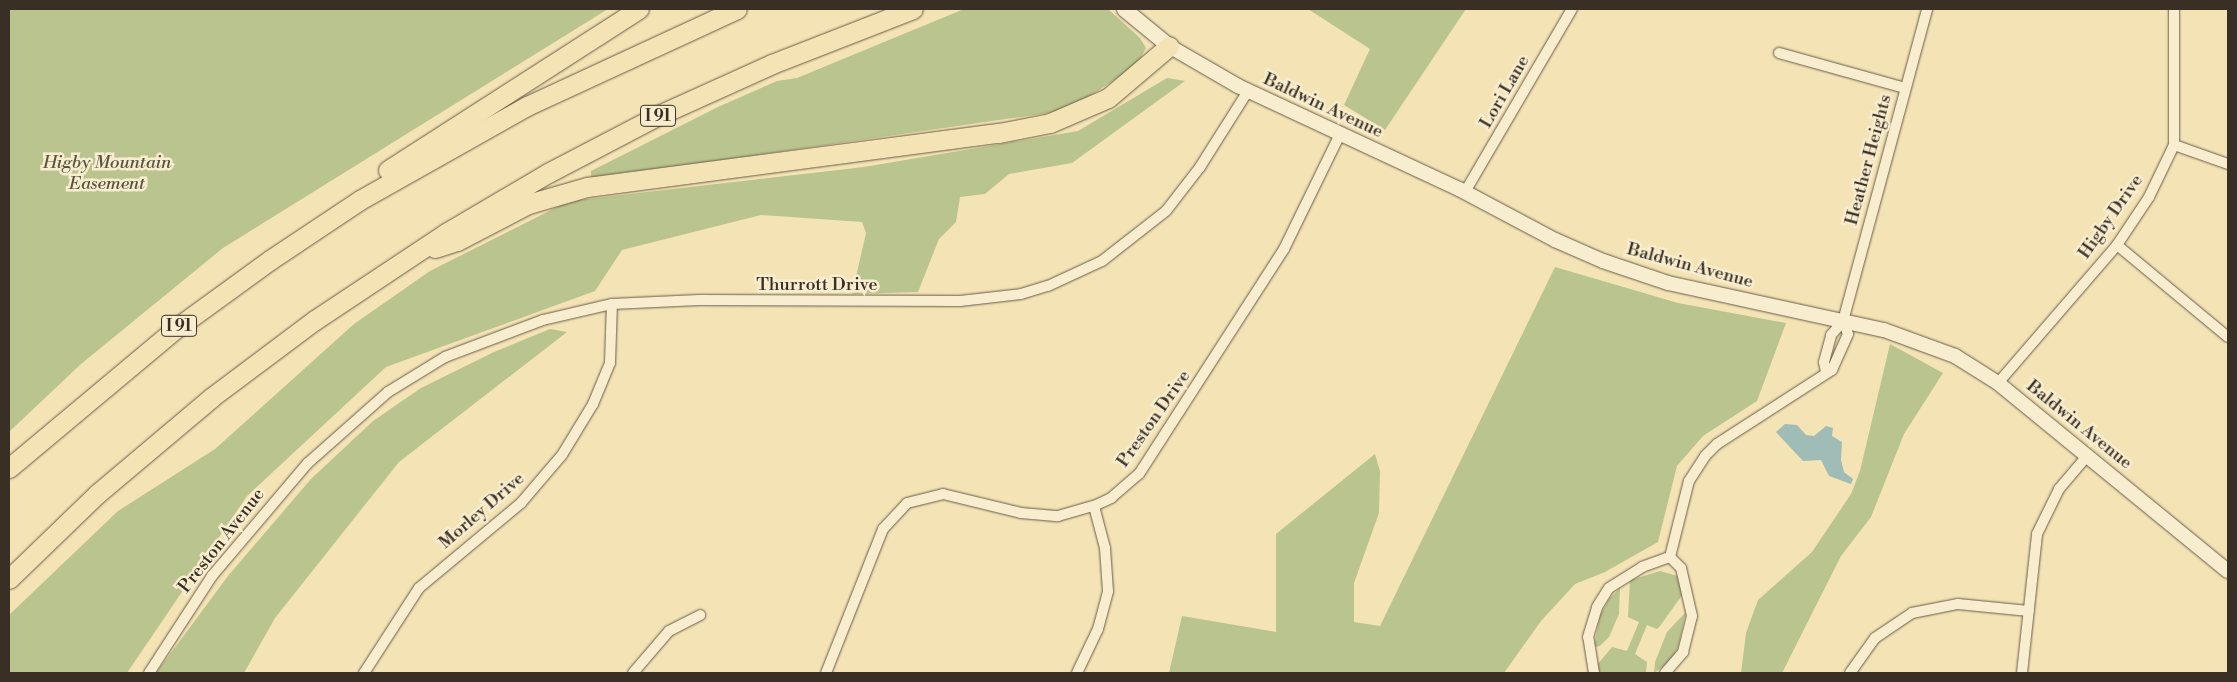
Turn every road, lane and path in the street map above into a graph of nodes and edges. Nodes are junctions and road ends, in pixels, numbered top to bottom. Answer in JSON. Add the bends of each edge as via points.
{"nodes":[{"id":1,"x":639,"y":9,"type":"edge"},
{"id":2,"x":737,"y":9,"type":"edge"},
{"id":3,"x":913,"y":9,"type":"edge"},
{"id":4,"x":1124,"y":9,"type":"edge"},
{"id":5,"x":1572,"y":9,"type":"edge"},
{"id":6,"x":1927,"y":9,"type":"edge"},
{"id":7,"x":2174,"y":9,"type":"edge"},
{"id":8,"x":1169,"y":46,"type":"junction"},
{"id":9,"x":1779,"y":53,"type":"dead end"},
{"id":10,"x":1905,"y":88,"type":"junction"},
{"id":11,"x":1248,"y":91,"type":"junction"},
{"id":12,"x":1340,"y":134,"type":"junction"},
{"id":13,"x":2174,"y":146,"type":"junction"},
{"id":14,"x":2228,"y":164,"type":"edge"},
{"id":15,"x":1465,"y":192,"type":"junction"},
{"id":16,"x":360,"y":200,"type":"junction"},
{"id":17,"x":2117,"y":245,"type":"junction"},
{"id":18,"x":417,"y":251,"type":"junction"},
{"id":19,"x":612,"y":304,"type":"junction"},
{"id":20,"x":1843,"y":320,"type":"junction"},
{"id":21,"x":2228,"y":337,"type":"edge"},
{"id":22,"x":1826,"y":372,"type":"junction"},
{"id":23,"x":1998,"y":383,"type":"junction"},
{"id":24,"x":332,"y":438,"type":"joint"},
{"id":25,"x":2087,"y":456,"type":"junction"},
{"id":26,"x":9,"y":468,"type":"edge"},
{"id":27,"x":1094,"y":506,"type":"junction"},
{"id":28,"x":1670,"y":557,"type":"junction"},
{"id":29,"x":2228,"y":571,"type":"edge"},
{"id":30,"x":9,"y":579,"type":"edge"},
{"id":31,"x":2029,"y":611,"type":"junction"},
{"id":32,"x":700,"y":615,"type":"dead end"},
{"id":33,"x":149,"y":673,"type":"edge"},
{"id":34,"x":364,"y":673,"type":"edge"},
{"id":35,"x":633,"y":673,"type":"edge"},
{"id":36,"x":826,"y":673,"type":"edge"},
{"id":37,"x":1078,"y":673,"type":"edge"},
{"id":38,"x":1594,"y":673,"type":"edge"},
{"id":39,"x":1665,"y":673,"type":"edge"},
{"id":40,"x":1850,"y":673,"type":"edge"},
{"id":41,"x":2022,"y":673,"type":"edge"}],
"edges":[{"from":1,"to":16,"type":"highway","via":[[392,166]]},
{"from":2,"to":16,"type":"highway","number":"I 91","via":[[526,106]]},
{"from":3,"to":18,"type":"highway","number":"I 91","via":[[779,61],[666,112],[522,188]]},
{"from":4,"to":8,"type":"main road","name":"Baldwin Avenue"},
{"from":5,"to":15,"type":"street","name":"Lori Lane"},
{"from":6,"to":10,"type":"street","name":"Heather Heights"},
{"from":7,"to":13,"type":"street","name":"Higby Drive"},
{"from":8,"to":11,"type":"street","name":"Baldwin Avenue"},
{"from":8,"to":18,"type":"highway","via":[[1108,98],[1050,123],[999,133],[587,187],[528,204],[452,243]]},
{"from":9,"to":10,"type":"street"},
{"from":10,"to":20,"type":"street","name":"Heather Heights"},
{"from":11,"to":12,"type":"street","name":"Baldwin Avenue"},
{"from":11,"to":19,"type":"street","name":"Thurrott Drive","via":[[1200,168],[1166,211],[1146,230],[1102,260],[1048,286],[1021,294],[960,301],[699,300]]},
{"from":12,"to":15,"type":"street","name":"Baldwin Avenue"},
{"from":12,"to":27,"type":"street","name":"Preston Drive","via":[[1284,249],[1152,459],[1126,486]]},
{"from":13,"to":14,"type":"street"},
{"from":13,"to":17,"type":"street","name":"Higby Drive","via":[[2148,197]]},
{"from":15,"to":20,"type":"street","name":"Baldwin Avenue","via":[[1567,246],[1636,273],[1689,288]]},
{"from":16,"to":26,"type":"highway","number":"I 91","via":[[175,329]]},
{"from":17,"to":21,"type":"street"},
{"from":17,"to":23,"type":"street","name":"Higby Drive"},
{"from":18,"to":30,"type":"highway","number":"I 91","via":[[315,320],[212,397],[97,494]]},
{"from":19,"to":24,"type":"street","name":"Thurrott Drive","via":[[543,320],[445,357],[388,392]]},
{"from":19,"to":34,"type":"street","name":"Morley Drive","via":[[610,363],[593,404],[562,454],[521,503],[419,588]]},
{"from":20,"to":22,"type":"street","via":[[1831,335],[1824,362]]},
{"from":20,"to":22,"type":"street","via":[[1848,334],[1837,365]]},
{"from":20,"to":23,"type":"street","name":"Baldwin Avenue","via":[[1927,344],[1969,364]]},
{"from":22,"to":28,"type":"street","via":[[1717,444],[1705,456],[1689,481]]},
{"from":23,"to":25,"type":"street","name":"Baldwin Avenue"},
{"from":24,"to":33,"type":"street","name":"Preston Avenue","via":[[286,487],[212,576]]},
{"from":25,"to":29,"type":"street","name":"Baldwin Avenue"},
{"from":25,"to":31,"type":"street","via":[[2059,489],[2037,534]]},
{"from":27,"to":36,"type":"street","name":"Preston Drive","via":[[1076,512],[1040,516],[943,494],[907,503],[883,529]]},
{"from":27,"to":37,"type":"street","via":[[1105,548],[1108,590],[1098,629]]},
{"from":28,"to":38,"type":"street","via":[[1642,567],[1609,588],[1597,607],[1588,637]]},
{"from":28,"to":39,"type":"street","via":[[1681,568],[1692,616],[1683,652]]},
{"from":31,"to":40,"type":"street","via":[[1958,604],[1912,613],[1875,638]]},
{"from":31,"to":41,"type":"street"},
{"from":32,"to":35,"type":"street","via":[[669,631]]}]}
